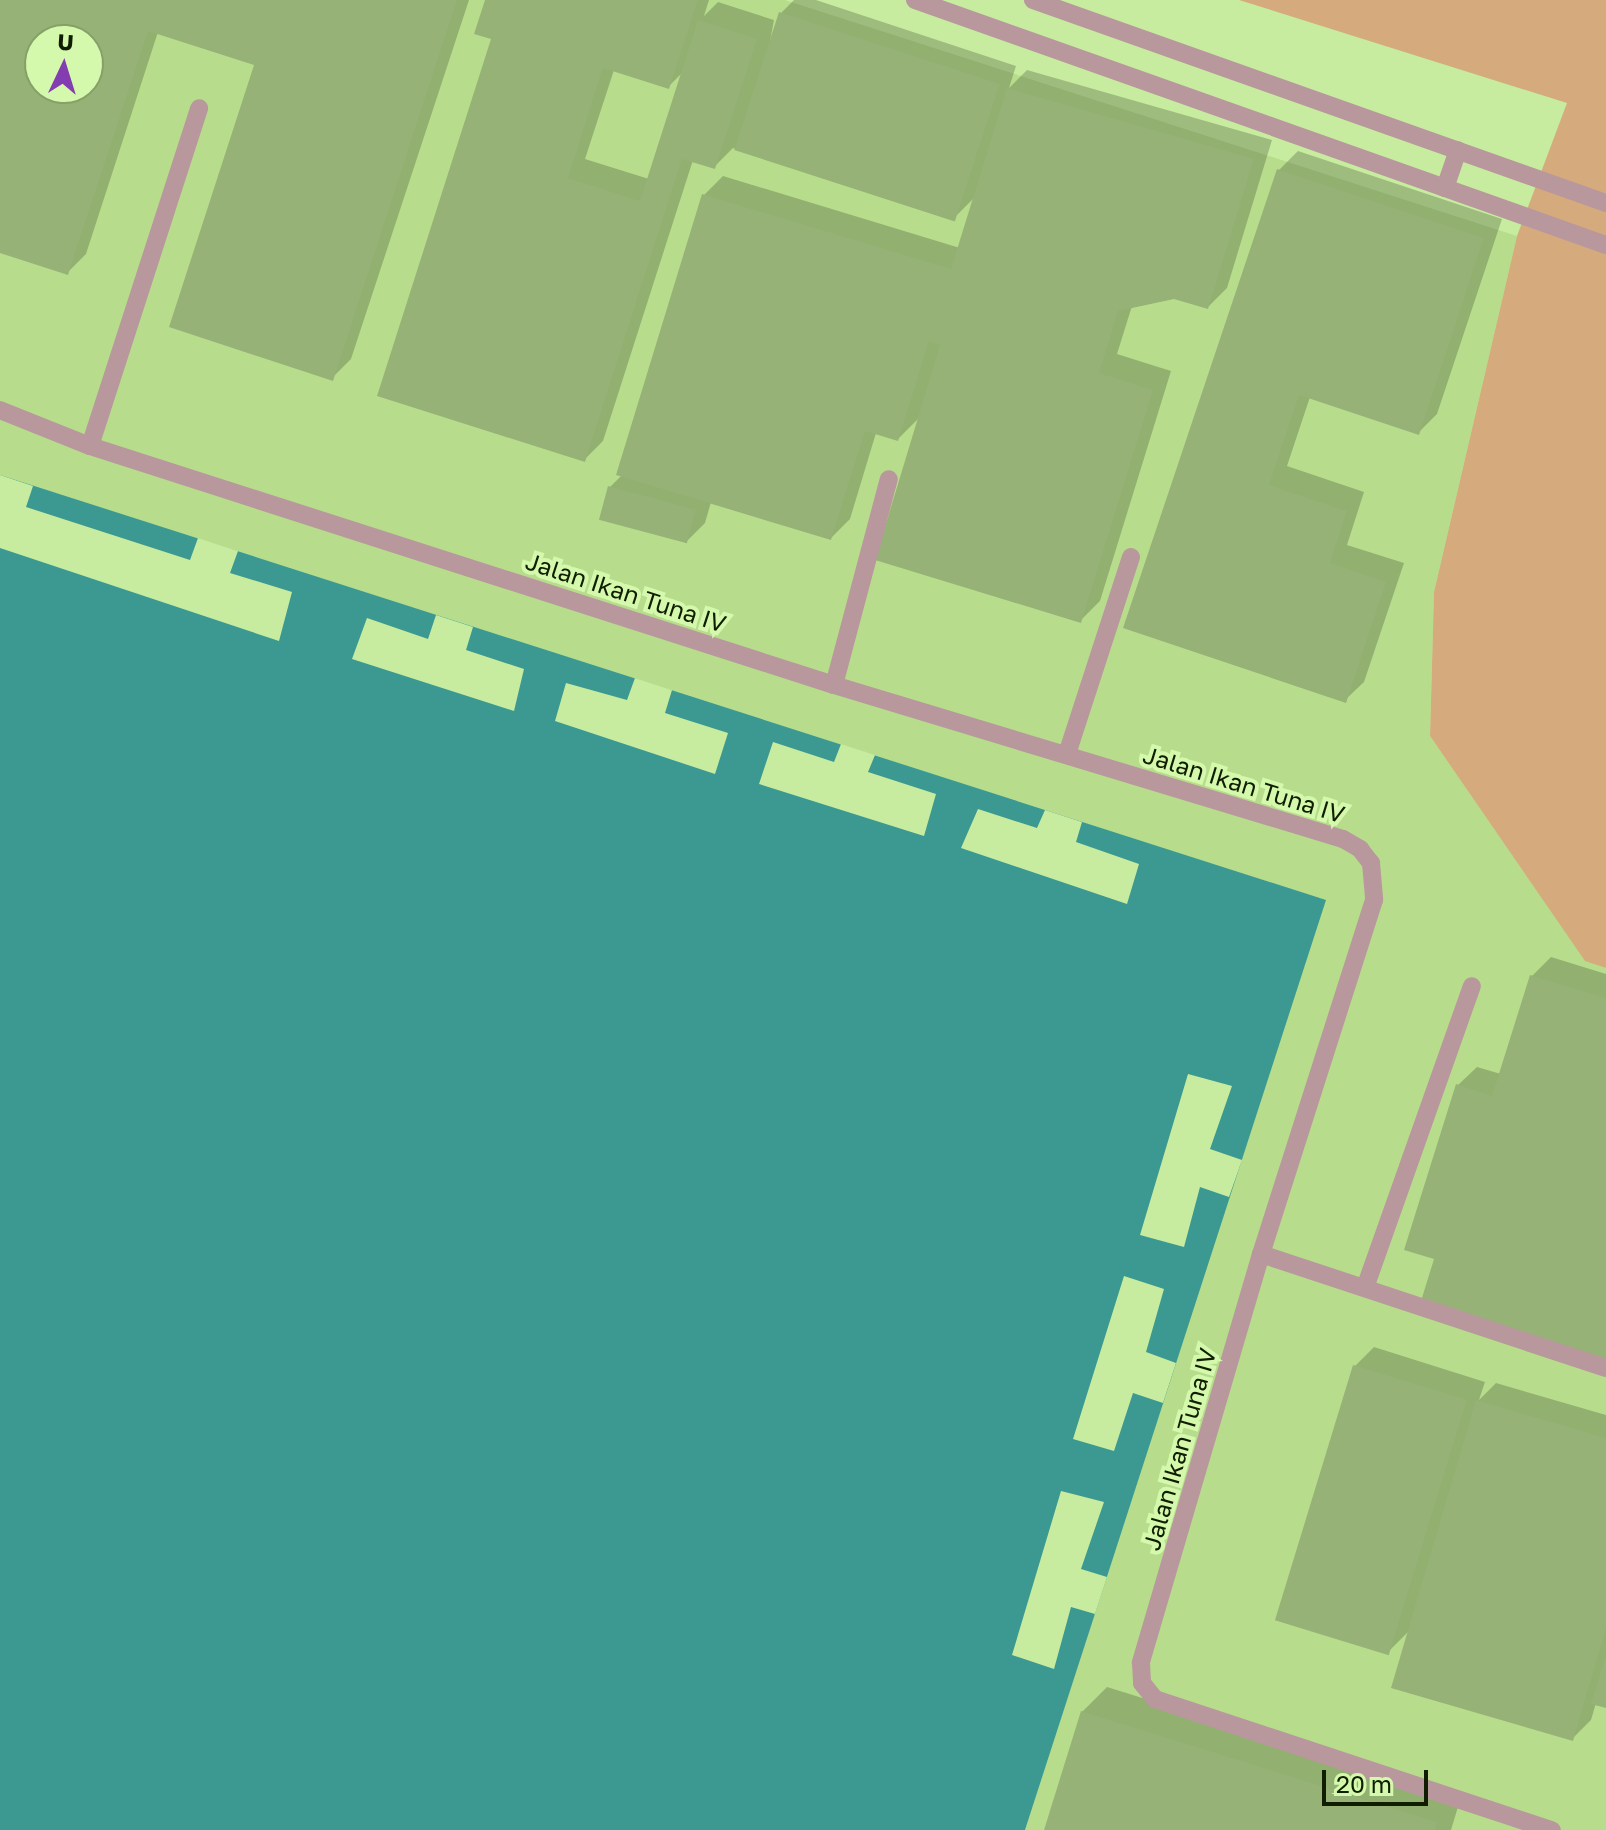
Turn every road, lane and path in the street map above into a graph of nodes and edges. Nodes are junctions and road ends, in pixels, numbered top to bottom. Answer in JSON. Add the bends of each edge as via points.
{"nodes":[{"id":1,"x":915,"y":0,"type":"edge"},
{"id":2,"x":1033,"y":0,"type":"edge"},
{"id":3,"x":199,"y":108,"type":"dead end"},
{"id":4,"x":1458,"y":150,"type":"junction"},
{"id":5,"x":1445,"y":188,"type":"junction"},
{"id":6,"x":1606,"y":203,"type":"edge"},
{"id":7,"x":1606,"y":245,"type":"edge"},
{"id":8,"x":0,"y":410,"type":"edge"},
{"id":9,"x":90,"y":446,"type":"junction"},
{"id":10,"x":889,"y":479,"type":"dead end"},
{"id":11,"x":1131,"y":557,"type":"dead end"},
{"id":12,"x":834,"y":685,"type":"junction"},
{"id":13,"x":1067,"y":754,"type":"junction"},
{"id":14,"x":1472,"y":986,"type":"dead end"},
{"id":15,"x":1261,"y":1254,"type":"junction"},
{"id":16,"x":1366,"y":1285,"type":"junction"},
{"id":17,"x":1606,"y":1368,"type":"edge"},
{"id":18,"x":1552,"y":1830,"type":"edge"}],
"edges":[{"from":1,"to":5,"type":"lane"},
{"from":2,"to":4,"type":"lane"},
{"from":3,"to":9,"type":"lane"},
{"from":4,"to":5,"type":"lane"},
{"from":4,"to":6,"type":"lane"},
{"from":5,"to":7,"type":"lane"},
{"from":8,"to":9,"type":"lane","name":"Jalan Ikan Tuna IV"},
{"from":9,"to":12,"type":"lane","name":"Jalan Ikan Tuna IV"},
{"from":10,"to":12,"type":"lane"},
{"from":11,"to":13,"type":"lane"},
{"from":12,"to":13,"type":"lane","name":"Jalan Ikan Tuna IV"},
{"from":13,"to":15,"type":"lane","name":"Jalan Ikan Tuna IV","via":[[1343,839],[1371,863],[1374,900]]},
{"from":14,"to":16,"type":"lane"},
{"from":15,"to":16,"type":"lane"},
{"from":15,"to":18,"type":"lane","name":"Jalan Ikan Tuna IV","via":[[1141,1663],[1142,1683],[1155,1699]]},
{"from":16,"to":17,"type":"lane"}]}
